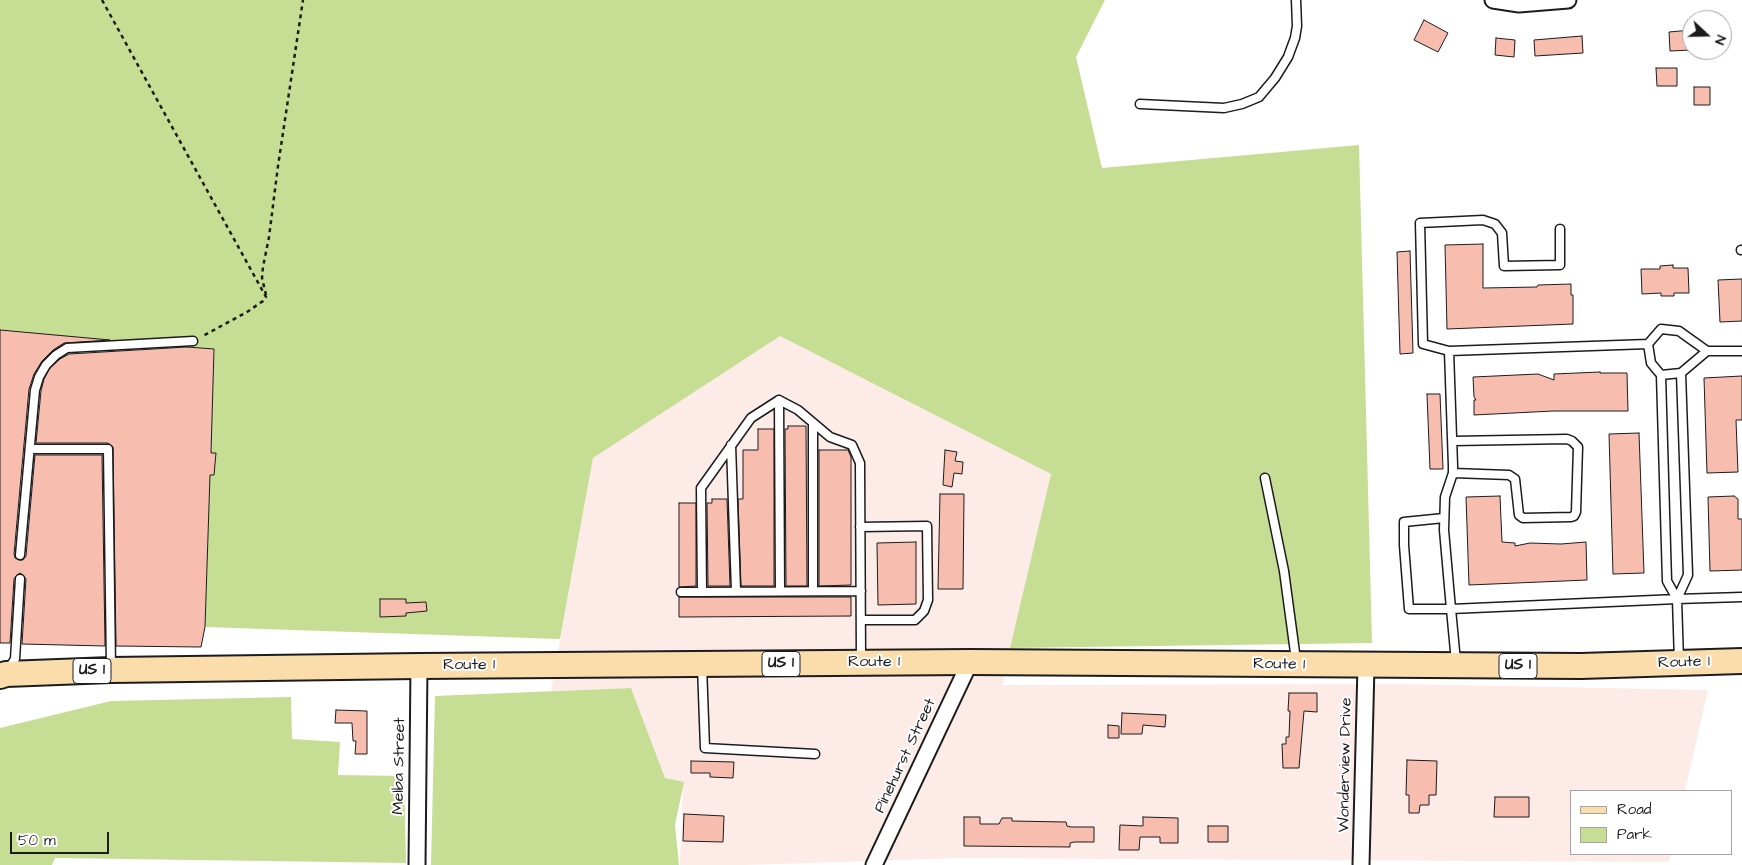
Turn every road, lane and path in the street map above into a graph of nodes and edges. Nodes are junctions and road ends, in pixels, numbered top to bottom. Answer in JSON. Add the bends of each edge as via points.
{"nodes":[{"id":1,"x":102,"y":0,"type":"edge"},
{"id":2,"x":303,"y":0,"type":"edge"},
{"id":3,"x":1296,"y":0,"type":"edge"},
{"id":4,"x":1494,"y":0,"type":"edge"},
{"id":5,"x":1568,"y":0,"type":"edge"},
{"id":6,"x":1140,"y":104,"type":"dead end"},
{"id":7,"x":1560,"y":229,"type":"dead end"},
{"id":8,"x":266,"y":297,"type":"junction"},
{"id":9,"x":192,"y":341,"type":"joint"},
{"id":10,"x":1648,"y":344,"type":"junction"},
{"id":11,"x":1449,"y":351,"type":"junction"},
{"id":12,"x":1742,"y":351,"type":"edge"},
{"id":13,"x":1707,"y":352,"type":"junction"},
{"id":14,"x":1681,"y":373,"type":"junction"},
{"id":15,"x":1661,"y":374,"type":"junction"},
{"id":16,"x":779,"y":400,"type":"junction"},
{"id":17,"x":813,"y":422,"type":"junction"},
{"id":18,"x":1453,"y":441,"type":"junction"},
{"id":19,"x":731,"y":445,"type":"junction"},
{"id":20,"x":30,"y":449,"type":"junction"},
{"id":21,"x":1453,"y":473,"type":"junction"},
{"id":22,"x":1265,"y":478,"type":"dead end"},
{"id":23,"x":1444,"y":518,"type":"junction"},
{"id":24,"x":860,"y":527,"type":"junction"},
{"id":25,"x":20,"y":555,"type":"dead end"},
{"id":26,"x":20,"y":579,"type":"dead end"},
{"id":27,"x":736,"y":591,"type":"junction"},
{"id":28,"x":780,"y":591,"type":"junction"},
{"id":29,"x":813,"y":591,"type":"junction"},
{"id":30,"x":861,"y":591,"type":"junction"},
{"id":31,"x":681,"y":592,"type":"dead end"},
{"id":32,"x":702,"y":592,"type":"junction"},
{"id":33,"x":1742,"y":597,"type":"edge"},
{"id":34,"x":1677,"y":599,"type":"junction"},
{"id":35,"x":1451,"y":610,"type":"junction"},
{"id":36,"x":861,"y":620,"type":"junction"},
{"id":37,"x":1742,"y":661,"type":"edge"},
{"id":38,"x":970,"y":662,"type":"junction"},
{"id":39,"x":861,"y":663,"type":"junction"},
{"id":40,"x":1679,"y":663,"type":"junction"},
{"id":41,"x":702,"y":664,"type":"junction"},
{"id":42,"x":1297,"y":665,"type":"junction"},
{"id":43,"x":419,"y":666,"type":"junction"},
{"id":44,"x":1366,"y":666,"type":"junction"},
{"id":45,"x":1456,"y":666,"type":"junction"},
{"id":46,"x":111,"y":670,"type":"junction"},
{"id":47,"x":2,"y":674,"type":"edge"},
{"id":48,"x":815,"y":754,"type":"dead end"},
{"id":49,"x":417,"y":865,"type":"edge"},
{"id":50,"x":874,"y":865,"type":"edge"},
{"id":51,"x":1361,"y":865,"type":"edge"}],
"edges":[{"from":1,"to":8,"type":"path"},
{"from":2,"to":8,"type":"path","via":[[263,267]]},
{"from":3,"to":6,"type":"lane","via":[[1297,26],[1291,48],[1275,78],[1259,97],[1224,108]]},
{"from":4,"to":5,"type":"street","via":[[1518,4]]},
{"from":7,"to":11,"type":"lane","via":[[1560,265],[1504,266],[1502,233],[1495,224],[1482,220],[1420,223],[1423,344]]},
{"from":8,"to":9,"type":"path","via":[[247,312]]},
{"from":9,"to":20,"type":"lane","via":[[67,348],[46,365],[39,377]]},
{"from":10,"to":11,"type":"lane"},
{"from":10,"to":13,"type":"lane","via":[[1661,330],[1679,331]]},
{"from":10,"to":15,"type":"lane","via":[[1651,363]]},
{"from":11,"to":18,"type":"lane"},
{"from":12,"to":13,"type":"lane"},
{"from":13,"to":14,"type":"lane"},
{"from":14,"to":15,"type":"lane"},
{"from":14,"to":34,"type":"lane","via":[[1688,575]]},
{"from":15,"to":34,"type":"lane","via":[[1667,581]]},
{"from":16,"to":17,"type":"lane"},
{"from":16,"to":19,"type":"lane","via":[[751,418]]},
{"from":16,"to":28,"type":"lane"},
{"from":17,"to":24,"type":"lane","via":[[830,437],[852,446],[860,463]]},
{"from":17,"to":29,"type":"lane"},
{"from":18,"to":21,"type":"lane"},
{"from":18,"to":21,"type":"lane","via":[[1572,441],[1578,448],[1576,512],[1571,517],[1523,518],[1519,515],[1515,479]]},
{"from":19,"to":27,"type":"lane"},
{"from":19,"to":32,"type":"lane","via":[[701,488]]},
{"from":20,"to":25,"type":"lane"},
{"from":20,"to":46,"type":"lane","via":[[108,449]]},
{"from":21,"to":23,"type":"lane","via":[[1445,497]]},
{"from":22,"to":42,"type":"lane","via":[[1284,571]]},
{"from":23,"to":35,"type":"lane"},
{"from":23,"to":35,"type":"lane","via":[[1404,522],[1404,545],[1409,609]]},
{"from":24,"to":30,"type":"lane"},
{"from":24,"to":36,"type":"lane","via":[[927,526],[928,600],[920,617],[915,620]]},
{"from":26,"to":47,"type":"lane","via":[[15,659]]},
{"from":27,"to":28,"type":"lane"},
{"from":27,"to":32,"type":"lane"},
{"from":28,"to":29,"type":"lane"},
{"from":29,"to":30,"type":"lane"},
{"from":30,"to":36,"type":"lane"},
{"from":31,"to":32,"type":"lane"},
{"from":33,"to":34,"type":"lane"},
{"from":34,"to":35,"type":"lane"},
{"from":34,"to":40,"type":"lane"},
{"from":35,"to":45,"type":"lane"},
{"from":36,"to":39,"type":"lane"},
{"from":37,"to":40,"type":"main road","name":"Route 1","number":"US 1"},
{"from":38,"to":39,"type":"main road","name":"Route 1","number":"US 1"},
{"from":38,"to":42,"type":"main road","name":"Route 1","number":"US 1"},
{"from":38,"to":50,"type":"street","name":"Pinehurst Street"},
{"from":39,"to":41,"type":"main road","name":"Route 1","number":"US 1"},
{"from":40,"to":45,"type":"main road","name":"Route 1","number":"US 1"},
{"from":41,"to":43,"type":"main road","name":"Route 1","number":"US 1"},
{"from":41,"to":48,"type":"lane","via":[[705,748]]},
{"from":42,"to":44,"type":"main road","name":"Route 1","number":"US 1"},
{"from":43,"to":46,"type":"main road","name":"Route 1","number":"US 1"},
{"from":43,"to":49,"type":"street","name":"Melba Street"},
{"from":44,"to":45,"type":"main road","name":"Route 1","number":"US 1"},
{"from":44,"to":51,"type":"street","name":"Wonderview Drive"},
{"from":46,"to":47,"type":"main road","name":"Route 1","number":"US 1"}]}
